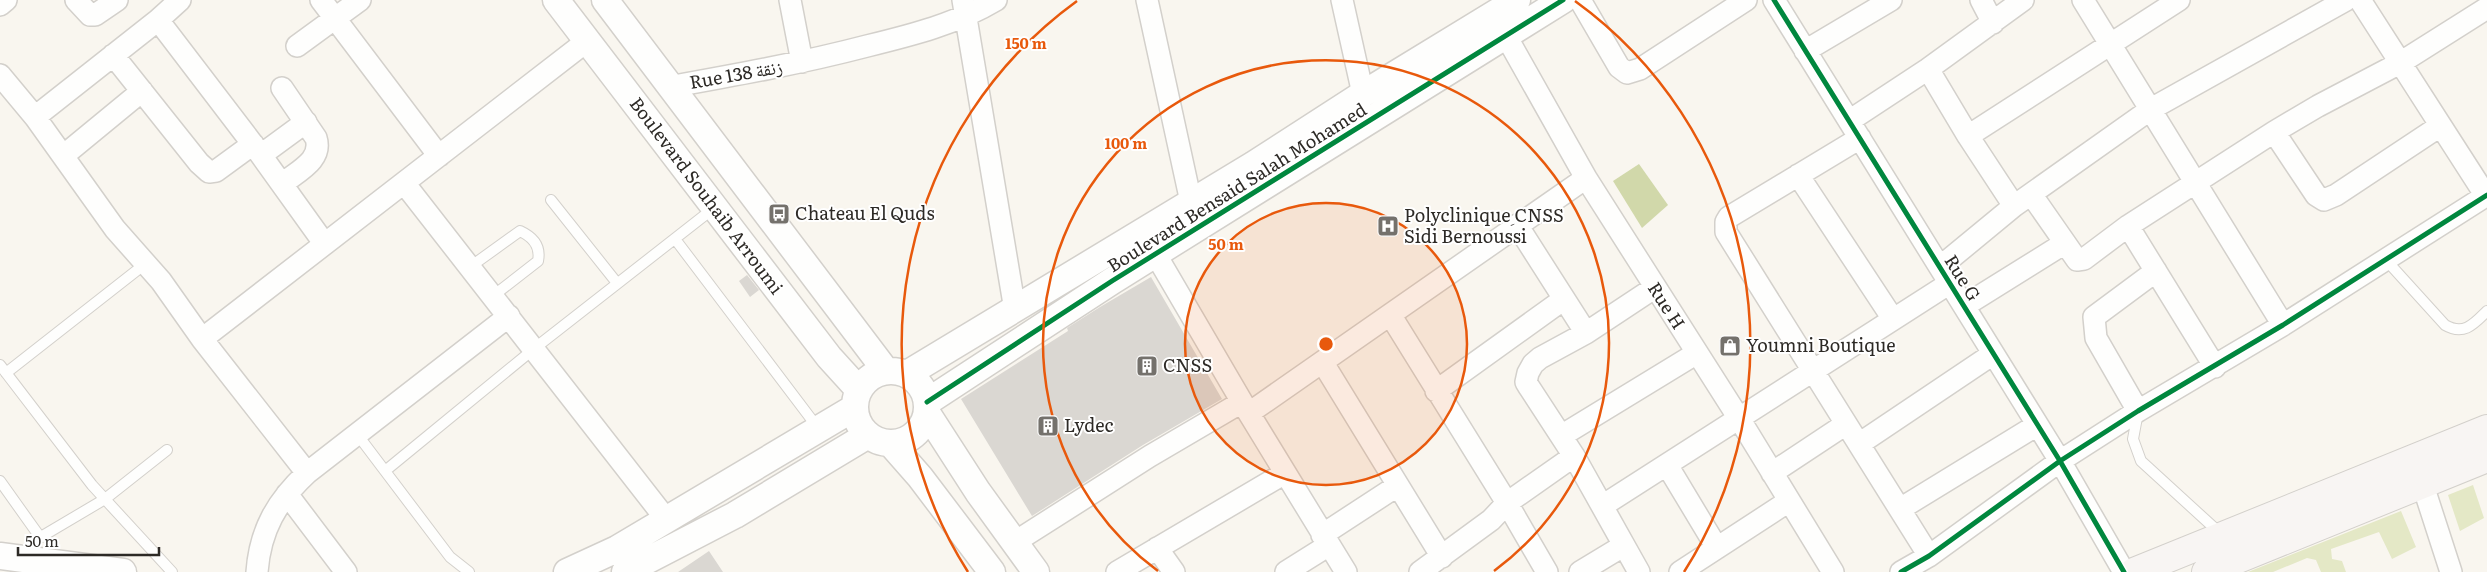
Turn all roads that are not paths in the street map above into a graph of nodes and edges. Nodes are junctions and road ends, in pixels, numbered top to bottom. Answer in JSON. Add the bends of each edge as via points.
{"nodes":[{"id":1,"x":6,"y":0,"type":"edge"},
{"id":2,"x":76,"y":0,"type":"edge"},
{"id":3,"x":117,"y":0,"type":"edge"},
{"id":4,"x":180,"y":0,"type":"edge"},
{"id":5,"x":321,"y":0,"type":"edge"},
{"id":6,"x":360,"y":0,"type":"edge"},
{"id":7,"x":556,"y":0,"type":"edge"},
{"id":8,"x":605,"y":0,"type":"edge"},
{"id":9,"x":790,"y":0,"type":"edge"},
{"id":10,"x":996,"y":0,"type":"edge"},
{"id":11,"x":1147,"y":0,"type":"edge"},
{"id":12,"x":1342,"y":0,"type":"edge"},
{"id":13,"x":1517,"y":0,"type":"edge"},
{"id":14,"x":1563,"y":0,"type":"edge"},
{"id":15,"x":1580,"y":0,"type":"edge"},
{"id":16,"x":1746,"y":0,"type":"edge"},
{"id":17,"x":1774,"y":0,"type":"edge"},
{"id":18,"x":1891,"y":0,"type":"edge"},
{"id":19,"x":1980,"y":0,"type":"edge"},
{"id":20,"x":2022,"y":0,"type":"edge"},
{"id":21,"x":2083,"y":0,"type":"edge"},
{"id":22,"x":2179,"y":0,"type":"edge"},
{"id":23,"x":2346,"y":0,"type":"edge"},
{"id":24,"x":2360,"y":0,"type":"edge"},
{"id":25,"x":0,"y":5,"type":"edge"},
{"id":26,"x":965,"y":8,"type":"edge"},
{"id":27,"x":2487,"y":8,"type":"edge"},
{"id":28,"x":335,"y":18,"type":"junction"},
{"id":29,"x":158,"y":20,"type":"junction"},
{"id":30,"x":1993,"y":23,"type":"junction"},
{"id":31,"x":1506,"y":36,"type":"junction"},
{"id":32,"x":587,"y":41,"type":"junction"},
{"id":33,"x":2109,"y":43,"type":"junction"},
{"id":34,"x":297,"y":46,"type":"dead end"},
{"id":35,"x":1805,"y":51,"type":"junction"},
{"id":36,"x":113,"y":55,"type":"junction"},
{"id":37,"x":802,"y":62,"type":"junction"},
{"id":38,"x":2400,"y":63,"type":"junction"},
{"id":39,"x":1928,"y":69,"type":"junction"},
{"id":40,"x":0,"y":75,"type":"edge"},
{"id":41,"x":669,"y":87,"type":"junction"},
{"id":42,"x":282,"y":88,"type":"dead end"},
{"id":43,"x":142,"y":92,"type":"junction"},
{"id":44,"x":1363,"y":94,"type":"junction"},
{"id":45,"x":2151,"y":108,"type":"junction"},
{"id":46,"x":35,"y":117,"type":"junction"},
{"id":47,"x":306,"y":122,"type":"junction"},
{"id":48,"x":2440,"y":126,"type":"junction"},
{"id":49,"x":1854,"y":130,"type":"junction"},
{"id":50,"x":2274,"y":132,"type":"junction"},
{"id":51,"x":1968,"y":136,"type":"junction"},
{"id":52,"x":257,"y":149,"type":"junction"},
{"id":53,"x":63,"y":156,"type":"junction"},
{"id":54,"x":439,"y":156,"type":"junction"},
{"id":55,"x":1798,"y":175,"type":"junction"},
{"id":56,"x":1586,"y":178,"type":"junction"},
{"id":57,"x":404,"y":183,"type":"junction"},
{"id":58,"x":2195,"y":183,"type":"junction"},
{"id":59,"x":282,"y":184,"type":"junction"},
{"id":60,"x":2031,"y":194,"type":"junction"},
{"id":61,"x":2487,"y":195,"type":"edge"},
{"id":62,"x":551,"y":200,"type":"dead end"},
{"id":63,"x":1191,"y":202,"type":"junction"},
{"id":64,"x":2014,"y":206,"type":"junction"},
{"id":65,"x":715,"y":207,"type":"junction"},
{"id":66,"x":1517,"y":225,"type":"junction"},
{"id":67,"x":2128,"y":226,"type":"junction"},
{"id":68,"x":676,"y":239,"type":"junction"},
{"id":69,"x":324,"y":243,"type":"junction"},
{"id":70,"x":2065,"y":243,"type":"junction"},
{"id":71,"x":1156,"y":255,"type":"junction"},
{"id":72,"x":2386,"y":260,"type":"junction"},
{"id":73,"x":145,"y":264,"type":"junction"},
{"id":74,"x":470,"y":267,"type":"junction"},
{"id":75,"x":2156,"y":271,"type":"junction"},
{"id":76,"x":1945,"y":275,"type":"junction"},
{"id":77,"x":617,"y":283,"type":"junction"},
{"id":78,"x":1654,"y":288,"type":"junction"},
{"id":79,"x":493,"y":296,"type":"junction"},
{"id":80,"x":1564,"y":299,"type":"junction"},
{"id":81,"x":1964,"y":306,"type":"junction"},
{"id":82,"x":1015,"y":310,"type":"junction"},
{"id":83,"x":2487,"y":311,"type":"edge"},
{"id":84,"x":509,"y":316,"type":"junction"},
{"id":85,"x":1391,"y":316,"type":"junction"},
{"id":86,"x":1893,"y":319,"type":"junction"},
{"id":87,"x":2283,"y":325,"type":"junction"},
{"id":88,"x":1586,"y":333,"type":"junction"},
{"id":89,"x":202,"y":339,"type":"junction"},
{"id":90,"x":534,"y":348,"type":"junction"},
{"id":91,"x":1697,"y":353,"type":"junction"},
{"id":92,"x":1993,"y":354,"type":"junction"},
{"id":93,"x":1323,"y":362,"type":"junction"},
{"id":94,"x":2215,"y":367,"type":"junction"},
{"id":95,"x":3,"y":369,"type":"edge"},
{"id":96,"x":1814,"y":370,"type":"junction"},
{"id":97,"x":897,"y":373,"type":"junction"},
{"id":98,"x":1436,"y":391,"type":"junction"},
{"id":99,"x":857,"y":399,"type":"junction"},
{"id":100,"x":1245,"y":407,"type":"junction"},
{"id":101,"x":927,"y":408,"type":"junction"},
{"id":102,"x":2138,"y":411,"type":"junction"},
{"id":103,"x":1740,"y":420,"type":"junction"},
{"id":104,"x":1846,"y":424,"type":"junction"},
{"id":105,"x":2038,"y":424,"type":"junction"},
{"id":106,"x":819,"y":429,"type":"junction"},
{"id":107,"x":2487,"y":429,"type":"edge"},
{"id":108,"x":357,"y":434,"type":"junction"},
{"id":109,"x":1561,"y":436,"type":"junction"},
{"id":110,"x":879,"y":440,"type":"junction"},
{"id":111,"x":1860,"y":444,"type":"junction"},
{"id":112,"x":167,"y":450,"type":"dead end"},
{"id":113,"x":1574,"y":456,"type":"junction"},
{"id":114,"x":2487,"y":458,"type":"edge"},
{"id":115,"x":2060,"y":461,"type":"junction"},
{"id":116,"x":1667,"y":465,"type":"junction"},
{"id":117,"x":385,"y":471,"type":"junction"},
{"id":118,"x":2418,"y":471,"type":"junction"},
{"id":119,"x":307,"y":473,"type":"junction"},
{"id":120,"x":1285,"y":473,"type":"junction"},
{"id":121,"x":1772,"y":473,"type":"junction"},
{"id":122,"x":0,"y":480,"type":"edge"},
{"id":123,"x":1397,"y":486,"type":"junction"},
{"id":124,"x":287,"y":494,"type":"junction"},
{"id":125,"x":105,"y":498,"type":"junction"},
{"id":126,"x":1789,"y":501,"type":"junction"},
{"id":127,"x":1507,"y":503,"type":"junction"},
{"id":128,"x":1602,"y":506,"type":"junction"},
{"id":129,"x":1900,"y":508,"type":"junction"},
{"id":130,"x":666,"y":519,"type":"junction"},
{"id":131,"x":2224,"y":536,"type":"junction"},
{"id":132,"x":40,"y":537,"type":"junction"},
{"id":133,"x":1326,"y":540,"type":"junction"},
{"id":134,"x":1015,"y":542,"type":"junction"},
{"id":135,"x":1623,"y":546,"type":"junction"},
{"id":136,"x":1157,"y":548,"type":"junction"},
{"id":137,"x":1717,"y":548,"type":"junction"},
{"id":138,"x":0,"y":556,"type":"edge"},
{"id":139,"x":1929,"y":556,"type":"junction"},
{"id":140,"x":1442,"y":557,"type":"junction"},
{"id":141,"x":28,"y":561,"type":"junction"},
{"id":142,"x":60,"y":568,"type":"edge"},
{"id":143,"x":123,"y":572,"type":"edge"},
{"id":144,"x":172,"y":572,"type":"edge"},
{"id":145,"x":257,"y":572,"type":"edge"},
{"id":146,"x":346,"y":572,"type":"edge"},
{"id":147,"x":469,"y":572,"type":"edge"},
{"id":148,"x":567,"y":572,"type":"edge"},
{"id":149,"x":625,"y":572,"type":"edge"},
{"id":150,"x":992,"y":572,"type":"edge"},
{"id":151,"x":1036,"y":572,"type":"edge"},
{"id":152,"x":1116,"y":572,"type":"edge"},
{"id":153,"x":1174,"y":572,"type":"edge"},
{"id":154,"x":1286,"y":572,"type":"edge"},
{"id":155,"x":1346,"y":572,"type":"edge"},
{"id":156,"x":1420,"y":572,"type":"edge"},
{"id":157,"x":1547,"y":572,"type":"edge"},
{"id":158,"x":1580,"y":572,"type":"edge"},
{"id":159,"x":1639,"y":572,"type":"edge"},
{"id":160,"x":1680,"y":572,"type":"edge"},
{"id":161,"x":1833,"y":572,"type":"edge"},
{"id":162,"x":1901,"y":572,"type":"edge"},
{"id":163,"x":2124,"y":572,"type":"edge"},
{"id":164,"x":2134,"y":572,"type":"edge"},
{"id":165,"x":2206,"y":572,"type":"edge"},
{"id":166,"x":2451,"y":572,"type":"edge"}],
"edges":[{"from":1,"to":25,"type":"street"},
{"from":2,"to":3,"type":"street","via":[[90,15],[95,15]]},
{"from":4,"to":29,"type":"street"},
{"from":5,"to":28,"type":"street"},
{"from":6,"to":28,"type":"street"},
{"from":7,"to":32,"type":"street","name":"Boulevard Souhaib Arroumi"},
{"from":8,"to":41,"type":"street","name":"Boulevard Souhaib Arroumi"},
{"from":9,"to":37,"type":"street"},
{"from":10,"to":26,"type":"street","name":"Rue 138 زنقة"},
{"from":11,"to":63,"type":"street"},
{"from":12,"to":44,"type":"street"},
{"from":13,"to":44,"type":"street","name":"Boulevard Bensaid Salah Mohamed"},
{"from":14,"to":31,"type":"street","name":"Boulevard Bensaid Salah Mohamed"},
{"from":15,"to":16,"type":"street","via":[[1618,67],[1627,73],[1640,69]]},
{"from":17,"to":35,"type":"street","name":"Rue G"},
{"from":18,"to":35,"type":"street"},
{"from":19,"to":30,"type":"street"},
{"from":20,"to":30,"type":"street"},
{"from":21,"to":33,"type":"street"},
{"from":22,"to":33,"type":"street"},
{"from":23,"to":45,"type":"street"},
{"from":24,"to":38,"type":"street"},
{"from":26,"to":37,"type":"street","name":"Rue 138 زنقة","via":[[929,30]]},
{"from":26,"to":82,"type":"street"},
{"from":27,"to":38,"type":"street"},
{"from":28,"to":34,"type":"street"},
{"from":28,"to":54,"type":"street"},
{"from":29,"to":36,"type":"street"},
{"from":29,"to":52,"type":"street"},
{"from":30,"to":39,"type":"street"},
{"from":31,"to":56,"type":"street","name":"Rue H"},
{"from":31,"to":71,"type":"street","name":"Boulevard Bensaid Salah Mohamed"},
{"from":32,"to":54,"type":"street"},
{"from":32,"to":65,"type":"street","name":"Boulevard Souhaib Arroumi"},
{"from":33,"to":45,"type":"street"},
{"from":33,"to":51,"type":"street"},
{"from":35,"to":49,"type":"street","name":"Rue G"},
{"from":36,"to":43,"type":"street"},
{"from":36,"to":46,"type":"street"},
{"from":37,"to":41,"type":"street","name":"Rue 138 زنقة"},
{"from":38,"to":48,"type":"street"},
{"from":38,"to":50,"type":"street"},
{"from":39,"to":49,"type":"street"},
{"from":39,"to":51,"type":"street"},
{"from":40,"to":46,"type":"street"},
{"from":41,"to":97,"type":"street","name":"Boulevard Souhaib Arroumi"},
{"from":42,"to":47,"type":"street"},
{"from":43,"to":52,"type":"street","via":[[209,172]]},
{"from":43,"to":53,"type":"street"},
{"from":44,"to":63,"type":"street","name":"Boulevard Bensaid Salah Mohamed"},
{"from":45,"to":58,"type":"street"},
{"from":45,"to":60,"type":"street"},
{"from":46,"to":53,"type":"street"},
{"from":47,"to":52,"type":"street"},
{"from":47,"to":59,"type":"street","via":[[319,147],[316,157]]},
{"from":48,"to":50,"type":"street","via":[[2324,200],[2316,195]]},
{"from":48,"to":61,"type":"street"},
{"from":49,"to":55,"type":"street"},
{"from":49,"to":76,"type":"street","name":"Rue G"},
{"from":50,"to":58,"type":"street"},
{"from":51,"to":64,"type":"street"},
{"from":52,"to":59,"type":"street"},
{"from":53,"to":73,"type":"street","via":[[115,229]]},
{"from":54,"to":57,"type":"street"},
{"from":55,"to":86,"type":"street"},
{"from":55,"to":96,"type":"street","via":[[1728,218],[1725,227]]},
{"from":56,"to":66,"type":"street"},
{"from":56,"to":78,"type":"street","name":"Rue H"},
{"from":57,"to":69,"type":"street"},
{"from":57,"to":74,"type":"street"},
{"from":58,"to":67,"type":"street"},
{"from":58,"to":87,"type":"street"},
{"from":59,"to":69,"type":"street"},
{"from":60,"to":64,"type":"street"},
{"from":60,"to":70,"type":"street"},
{"from":61,"to":72,"type":"street"},
{"from":62,"to":77,"type":"lane"},
{"from":63,"to":82,"type":"street","name":"Boulevard Bensaid Salah Mohamed"},
{"from":64,"to":76,"type":"street"},
{"from":65,"to":68,"type":"lane"},
{"from":65,"to":99,"type":"street","name":"Boulevard Souhaib Arroumi"},
{"from":66,"to":80,"type":"street"},
{"from":66,"to":85,"type":"street"},
{"from":67,"to":70,"type":"street","via":[[2084,260],[2077,260]]},
{"from":67,"to":75,"type":"street"},
{"from":68,"to":77,"type":"lane"},
{"from":68,"to":106,"type":"lane"},
{"from":69,"to":89,"type":"street"},
{"from":70,"to":81,"type":"street"},
{"from":71,"to":100,"type":"street"},
{"from":71,"to":101,"type":"street","name":"Boulevard Bensaid Salah Mohamed"},
{"from":72,"to":83,"type":"lane","via":[[2445,325],[2454,330],[2469,328]]},
{"from":72,"to":87,"type":"street"},
{"from":73,"to":89,"type":"street"},
{"from":73,"to":95,"type":"lane"},
{"from":74,"to":79,"type":"street"},
{"from":74,"to":79,"type":"lane","via":[[520,230],[534,240],[538,247],[538,261]]},
{"from":75,"to":94,"type":"street"},
{"from":75,"to":102,"type":"street","via":[[2094,317],[2096,338]]},
{"from":76,"to":81,"type":"street","name":"Rue G"},
{"from":76,"to":86,"type":"street"},
{"from":77,"to":90,"type":"lane"},
{"from":78,"to":88,"type":"street"},
{"from":78,"to":91,"type":"street","name":"Rue H"},
{"from":79,"to":84,"type":"street"},
{"from":80,"to":88,"type":"street"},
{"from":80,"to":98,"type":"street"},
{"from":81,"to":92,"type":"street","name":"Rue G"},
{"from":82,"to":97,"type":"street","name":"Boulevard Bensaid Salah Mohamed"},
{"from":84,"to":90,"type":"street"},
{"from":84,"to":108,"type":"street"},
{"from":85,"to":93,"type":"street"},
{"from":85,"to":98,"type":"street"},
{"from":86,"to":96,"type":"street"},
{"from":87,"to":94,"type":"street"},
{"from":88,"to":109,"type":"street","via":[[1540,358],[1526,376],[1529,387]]},
{"from":89,"to":119,"type":"street"},
{"from":90,"to":117,"type":"lane"},
{"from":90,"to":130,"type":"street"},
{"from":91,"to":103,"type":"street","name":"Rue H"},
{"from":91,"to":109,"type":"street"},
{"from":92,"to":105,"type":"street","name":"Rue G"},
{"from":92,"to":111,"type":"street"},
{"from":93,"to":100,"type":"street"},
{"from":93,"to":123,"type":"street"},
{"from":94,"to":102,"type":"street"},
{"from":95,"to":125,"type":"lane"},
{"from":96,"to":103,"type":"street"},
{"from":96,"to":104,"type":"street"},
{"from":97,"to":99,"type":"street","via":[[870,377]]},
{"from":97,"to":101,"type":"street","via":[[920,386]]},
{"from":98,"to":127,"type":"street"},
{"from":99,"to":106,"type":"street"},
{"from":99,"to":110,"type":"street","via":[[860,426]]},
{"from":100,"to":120,"type":"street"},
{"from":100,"to":134,"type":"street","via":[[1150,456]]},
{"from":101,"to":110,"type":"street","via":[[920,429],[908,440]]},
{"from":101,"to":134,"type":"street","via":[[978,492]]},
{"from":102,"to":115,"type":"street"},
{"from":102,"to":131,"type":"lane","via":[[2132,439],[2141,461]]},
{"from":103,"to":116,"type":"street"},
{"from":103,"to":121,"type":"street","name":"Rue H"},
{"from":104,"to":111,"type":"street"},
{"from":104,"to":121,"type":"street"},
{"from":105,"to":115,"type":"street","name":"Rue G"},
{"from":105,"to":129,"type":"street"},
{"from":106,"to":130,"type":"street"},
{"from":107,"to":118,"type":"main road"},
{"from":108,"to":117,"type":"lane"},
{"from":108,"to":119,"type":"street"},
{"from":109,"to":113,"type":"street"},
{"from":110,"to":149,"type":"street"},
{"from":110,"to":150,"type":"street","via":[[920,477]]},
{"from":111,"to":129,"type":"street"},
{"from":112,"to":125,"type":"lane"},
{"from":113,"to":127,"type":"street"},
{"from":113,"to":128,"type":"street"},
{"from":114,"to":118,"type":"main road"},
{"from":115,"to":139,"type":"street"},
{"from":115,"to":163,"type":"street","name":"Rue G"},
{"from":116,"to":128,"type":"street"},
{"from":116,"to":137,"type":"street"},
{"from":117,"to":147,"type":"lane","via":[[450,557]]},
{"from":118,"to":131,"type":"main road"},
{"from":118,"to":165,"type":"main road"},
{"from":118,"to":166,"type":"street"},
{"from":119,"to":124,"type":"street"},
{"from":120,"to":133,"type":"street"},
{"from":120,"to":136,"type":"street"},
{"from":121,"to":126,"type":"street","name":"Rue H"},
{"from":122,"to":132,"type":"lane"},
{"from":123,"to":133,"type":"street"},
{"from":123,"to":140,"type":"street"},
{"from":124,"to":145,"type":"street","via":[[270,519]]},
{"from":124,"to":146,"type":"street"},
{"from":125,"to":132,"type":"lane"},
{"from":125,"to":144,"type":"lane"},
{"from":126,"to":137,"type":"street"},
{"from":126,"to":161,"type":"street","name":"Rue H"},
{"from":127,"to":140,"type":"street","via":[[1491,520]]},
{"from":127,"to":157,"type":"street"},
{"from":128,"to":135,"type":"street"},
{"from":129,"to":139,"type":"street"},
{"from":130,"to":148,"type":"street"},
{"from":131,"to":164,"type":"main road"},
{"from":132,"to":141,"type":"lane","via":[[34,541]]},
{"from":133,"to":154,"type":"street"},
{"from":133,"to":155,"type":"street"},
{"from":134,"to":151,"type":"street"},
{"from":135,"to":158,"type":"street"},
{"from":135,"to":159,"type":"street"},
{"from":136,"to":152,"type":"street"},
{"from":136,"to":153,"type":"street"},
{"from":137,"to":160,"type":"street"},
{"from":138,"to":141,"type":"street"},
{"from":139,"to":162,"type":"street"},
{"from":140,"to":156,"type":"street"},
{"from":141,"to":142,"type":"street"},
{"from":142,"to":143,"type":"street"}]}
